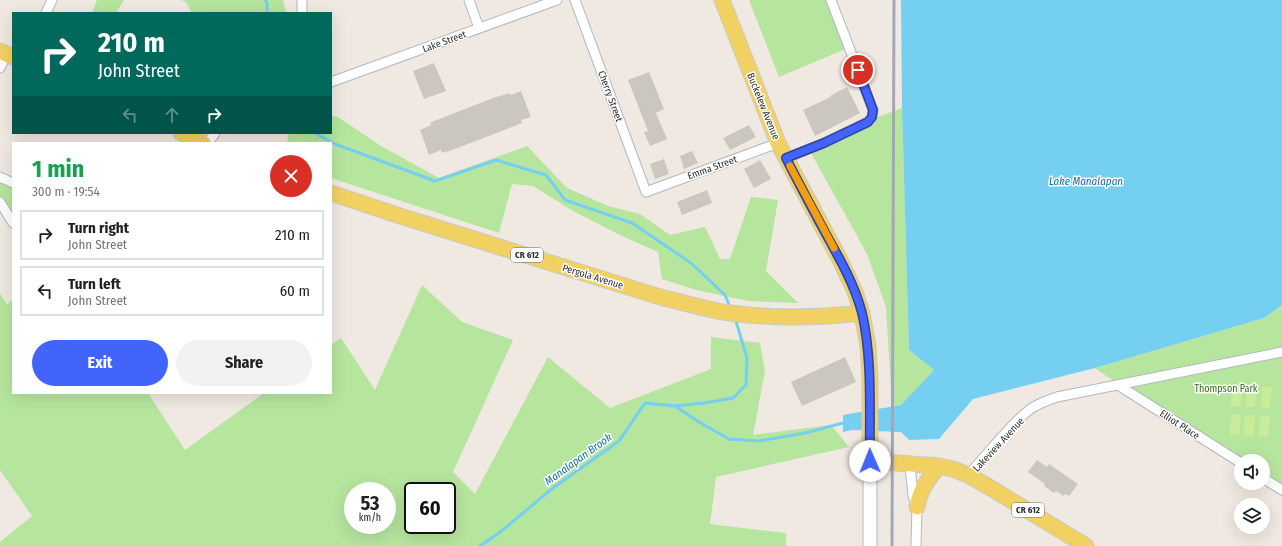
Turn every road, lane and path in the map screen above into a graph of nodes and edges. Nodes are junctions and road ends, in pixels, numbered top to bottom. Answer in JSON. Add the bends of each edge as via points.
{"nodes":[{"id":1,"x":52,"y":0,"type":"edge"},
{"id":2,"x":302,"y":0,"type":"edge"},
{"id":3,"x":469,"y":0,"type":"edge"},
{"id":4,"x":557,"y":0,"type":"edge"},
{"id":5,"x":575,"y":0,"type":"edge"},
{"id":6,"x":722,"y":0,"type":"edge"},
{"id":7,"x":831,"y":0,"type":"edge"},
{"id":8,"x":46,"y":12,"type":"edge"},
{"id":9,"x":302,"y":12,"type":"edge"},
{"id":10,"x":479,"y":28,"type":"junction"},
{"id":11,"x":332,"y":82,"type":"edge"},
{"id":12,"x":183,"y":134,"type":"edge"},
{"id":13,"x":201,"y":142,"type":"edge"},
{"id":14,"x":778,"y":143,"type":"junction"},
{"id":15,"x":786,"y":158,"type":"junction"},
{"id":16,"x":0,"y":177,"type":"edge"},
{"id":17,"x":12,"y":183,"type":"edge"},
{"id":18,"x":646,"y":192,"type":"joint"},
{"id":19,"x":332,"y":193,"type":"edge"},
{"id":20,"x":0,"y":202,"type":"edge"},
{"id":21,"x":12,"y":221,"type":"edge"},
{"id":22,"x":862,"y":313,"type":"junction"},
{"id":23,"x":1282,"y":352,"type":"edge"},
{"id":24,"x":1118,"y":385,"type":"junction"},
{"id":25,"x":1234,"y":459,"type":"edge"},
{"id":26,"x":870,"y":461,"type":"junction"},
{"id":27,"x":910,"y":465,"type":"junction"},
{"id":28,"x":939,"y":466,"type":"junction"},
{"id":29,"x":968,"y":476,"type":"junction"},
{"id":30,"x":1270,"y":482,"type":"edge"},
{"id":31,"x":1282,"y":490,"type":"edge"},
{"id":32,"x":917,"y":507,"type":"junction"},
{"id":33,"x":870,"y":546,"type":"edge"},
{"id":34,"x":916,"y":546,"type":"edge"},
{"id":35,"x":1086,"y":546,"type":"edge"}],
"edges":[{"from":1,"to":8,"type":"street"},
{"from":2,"to":9,"type":"street"},
{"from":3,"to":10,"type":"street"},
{"from":4,"to":10,"type":"street","name":"Lake Street"},
{"from":5,"to":18,"type":"street","name":"Cherry Street"},
{"from":6,"to":14,"type":"main road","name":"Buckelew Avenue"},
{"from":7,"to":15,"type":"street","via":[[873,110],[872,117],[868,122]]},
{"from":10,"to":11,"type":"street","name":"Lake Street"},
{"from":12,"to":13,"type":"main road"},
{"from":14,"to":15,"type":"main road","name":"Buckelew Avenue"},
{"from":14,"to":18,"type":"street","name":"Emma Street"},
{"from":15,"to":22,"type":"main road","name":"Buckelew Avenue","via":[[840,260]]},
{"from":16,"to":17,"type":"street"},
{"from":19,"to":22,"type":"main road","name":"Pergola Avenue","number":"CR 612","via":[[660,297],[724,312],[784,317]]},
{"from":20,"to":21,"type":"street"},
{"from":22,"to":26,"type":"main road","name":"Buckelew Avenue","via":[[870,379]]},
{"from":23,"to":24,"type":"street","name":"Lakeview Avenue"},
{"from":24,"to":25,"type":"street","name":"Elliot Place"},
{"from":24,"to":29,"type":"street","name":"Lakeview Avenue","via":[[1057,397],[1030,410]]},
{"from":26,"to":27,"type":"main road","number":"CR 612"},
{"from":26,"to":33,"type":"street"},
{"from":27,"to":28,"type":"main road","number":"CR 612"},
{"from":27,"to":32,"type":"street","via":[[913,496]]},
{"from":28,"to":29,"type":"main road","number":"CR 612"},
{"from":28,"to":32,"type":"main road","via":[[924,485]]},
{"from":29,"to":35,"type":"main road","number":"CR 612"},
{"from":30,"to":31,"type":"street"},
{"from":32,"to":34,"type":"street"}]}
